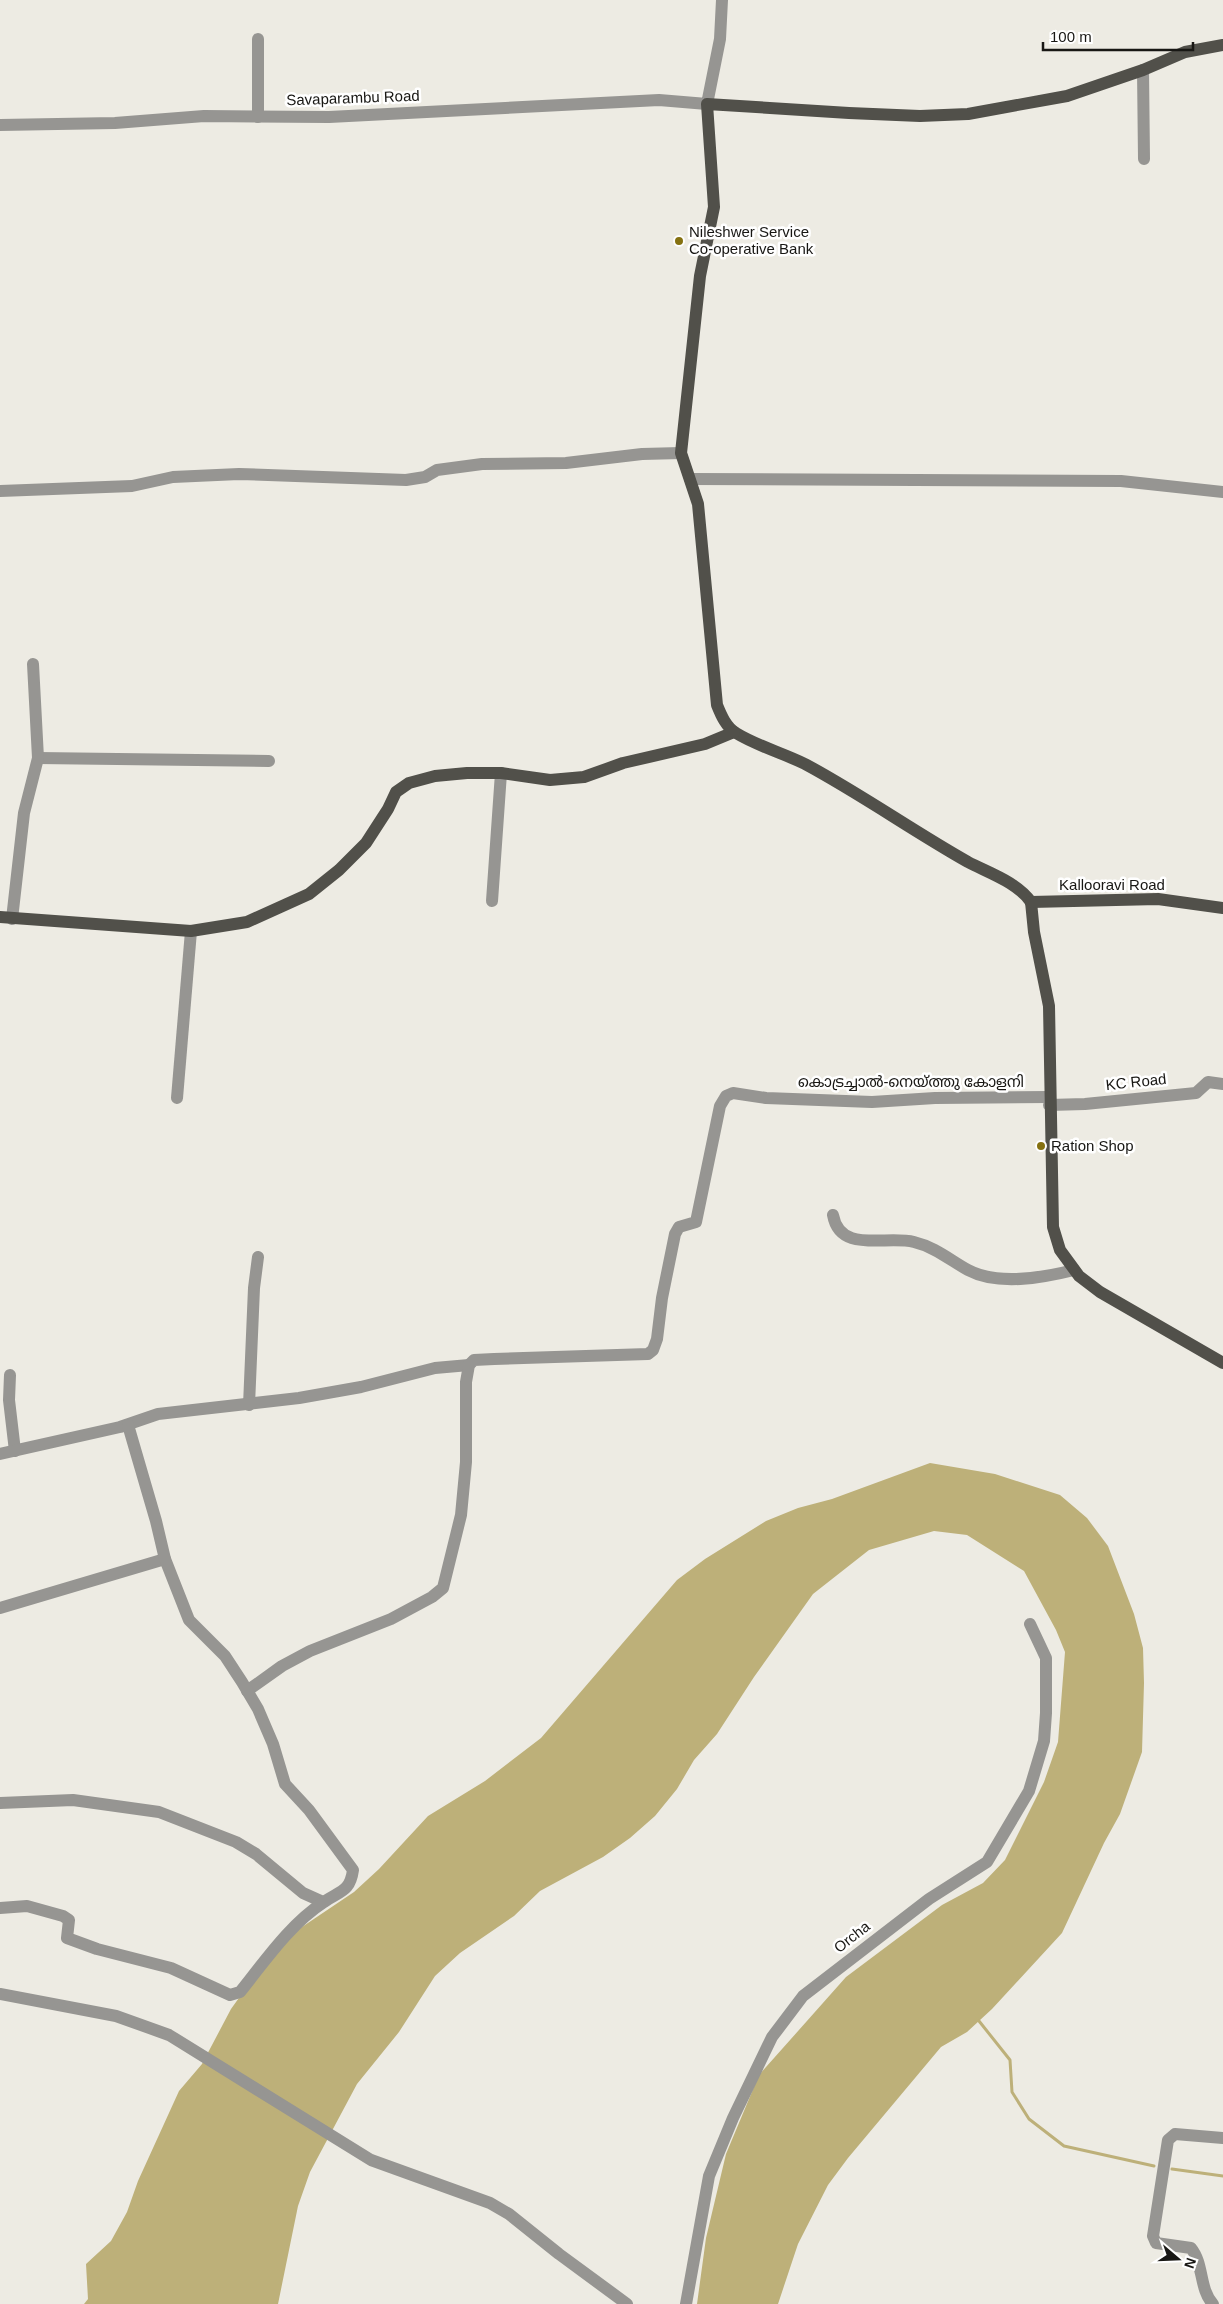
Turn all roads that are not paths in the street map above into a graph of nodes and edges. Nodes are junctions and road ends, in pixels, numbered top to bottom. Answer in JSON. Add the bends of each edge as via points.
{"nodes":[{"id":1,"x":722,"y":0,"type":"edge"},
{"id":2,"x":258,"y":39,"type":"dead end"},
{"id":3,"x":1223,"y":45,"type":"edge"},
{"id":4,"x":1143,"y":70,"type":"junction"},
{"id":5,"x":707,"y":104,"type":"junction"},
{"id":6,"x":258,"y":117,"type":"junction"},
{"id":7,"x":0,"y":125,"type":"edge"},
{"id":8,"x":1144,"y":159,"type":"dead end"},
{"id":9,"x":681,"y":453,"type":"junction"},
{"id":10,"x":690,"y":479,"type":"junction"},
{"id":11,"x":0,"y":490,"type":"edge"},
{"id":12,"x":1223,"y":492,"type":"edge"},
{"id":13,"x":33,"y":664,"type":"dead end"},
{"id":14,"x":734,"y":732,"type":"junction"},
{"id":15,"x":38,"y":758,"type":"junction"},
{"id":16,"x":269,"y":761,"type":"dead end"},
{"id":17,"x":501,"y":773,"type":"junction"},
{"id":18,"x":492,"y":901,"type":"dead end"},
{"id":19,"x":1031,"y":902,"type":"junction"},
{"id":20,"x":1223,"y":908,"type":"edge"},
{"id":21,"x":6,"y":918,"type":"edge"},
{"id":22,"x":191,"y":931,"type":"junction"},
{"id":23,"x":1223,"y":1084,"type":"edge"},
{"id":24,"x":177,"y":1098,"type":"dead end"},
{"id":25,"x":1049,"y":1101,"type":"junction"},
{"id":26,"x":833,"y":1215,"type":"dead end"},
{"id":27,"x":258,"y":1257,"type":"dead end"},
{"id":28,"x":1074,"y":1270,"type":"junction"},
{"id":29,"x":1223,"y":1363,"type":"edge"},
{"id":30,"x":468,"y":1365,"type":"junction"},
{"id":31,"x":10,"y":1375,"type":"dead end"},
{"id":32,"x":248,"y":1405,"type":"junction"},
{"id":33,"x":128,"y":1425,"type":"junction"},
{"id":34,"x":15,"y":1451,"type":"junction"},
{"id":35,"x":0,"y":1454,"type":"edge"},
{"id":36,"x":165,"y":1559,"type":"junction"},
{"id":37,"x":0,"y":1608,"type":"edge"},
{"id":38,"x":1030,"y":1624,"type":"dead end"},
{"id":39,"x":248,"y":1691,"type":"junction"},
{"id":40,"x":0,"y":1803,"type":"edge"},
{"id":41,"x":323,"y":1902,"type":"junction"},
{"id":42,"x":0,"y":1908,"type":"edge"},
{"id":43,"x":0,"y":1994,"type":"edge"},
{"id":44,"x":1223,"y":2138,"type":"edge"},
{"id":45,"x":627,"y":2304,"type":"edge"},
{"id":46,"x":686,"y":2304,"type":"edge"},
{"id":47,"x":1213,"y":2304,"type":"edge"}],
"edges":[{"from":1,"to":5,"type":"street","via":[[720,39]]},
{"from":2,"to":6,"type":"street"},
{"from":3,"to":4,"type":"main road","via":[[1185,52]]},
{"from":4,"to":5,"type":"main road","via":[[1067,96],[968,114],[849,114]]},
{"from":4,"to":8,"type":"street"},
{"from":5,"to":6,"type":"street","name":"Savaparambu Road","via":[[659,100],[329,117]]},
{"from":5,"to":9,"type":"main road","via":[[714,207],[700,276]]},
{"from":6,"to":7,"type":"street","name":"Savaparambu Road","via":[[204,116],[115,123]]},
{"from":9,"to":10,"type":"main road"},
{"from":9,"to":11,"type":"street","via":[[566,463],[482,464],[437,470],[425,477],[406,480],[239,474],[173,477],[132,486]]},
{"from":10,"to":12,"type":"street","via":[[1121,481]]},
{"from":10,"to":14,"type":"main road","via":[[698,504],[717,705],[723,720]]},
{"from":13,"to":15,"type":"street"},
{"from":14,"to":17,"type":"main road","via":[[704,744],[623,763],[584,777],[550,780]]},
{"from":14,"to":19,"type":"main road","via":[[804,764],[865,798],[1016,887]]},
{"from":15,"to":16,"type":"street"},
{"from":15,"to":21,"type":"street","via":[[24,813]]},
{"from":17,"to":18,"type":"street"},
{"from":17,"to":22,"type":"main road","via":[[435,776],[409,783],[396,792],[366,843],[309,894],[247,922]]},
{"from":19,"to":20,"type":"main road","name":"Kallooravi Road","via":[[1158,900]]},
{"from":19,"to":25,"type":"main road","via":[[1049,1006]]},
{"from":21,"to":22,"type":"main road"},
{"from":22,"to":24,"type":"street"},
{"from":23,"to":25,"type":"street","name":"KC Road","via":[[1208,1082],[1196,1093],[1085,1104]]},
{"from":25,"to":28,"type":"main road","via":[[1053,1227],[1060,1250]]},
{"from":25,"to":30,"type":"street","name":"കൊട്രച്ചാൽ-നെയ്ത്തു കോളനി","via":[[935,1098],[872,1102],[766,1098],[733,1093],[726,1096],[712,1137],[696,1222],[679,1227],[675,1234],[653,1350],[648,1354],[474,1360]]},
{"from":26,"to":28,"type":"street","via":[[835,1225],[848,1238],[874,1241],[893,1238],[914,1242],[931,1247],[980,1275],[1025,1278]]},
{"from":27,"to":32,"type":"street"},
{"from":28,"to":29,"type":"main road","via":[[1100,1292]]},
{"from":30,"to":32,"type":"street","name":"കൊട്രച്ചാൽ-നെയ്ത്തു കോളനി","via":[[435,1368],[328,1394]]},
{"from":30,"to":39,"type":"street","via":[[466,1462],[461,1515],[443,1588],[391,1619],[310,1651],[282,1666]]},
{"from":31,"to":34,"type":"street","via":[[9,1400]]},
{"from":32,"to":33,"type":"street","name":"കൊട്രച്ചാൽ-നെയ്ത്തു കോളനി","via":[[158,1414]]},
{"from":33,"to":34,"type":"street","name":"കൊട്രച്ചാൽ-നെയ്ത്തു കോളനി"},
{"from":33,"to":36,"type":"street"},
{"from":34,"to":35,"type":"street","name":"കൊട്രച്ചാൽ-നെയ്ത്തു കോളനി"},
{"from":36,"to":37,"type":"street"},
{"from":36,"to":39,"type":"street","via":[[189,1620],[225,1656]]},
{"from":38,"to":46,"type":"street","name":"Orcha","via":[[1046,1658],[1046,1713],[1044,1741],[1028,1791],[988,1862],[929,1899],[803,1996],[772,2037],[709,2176]]},
{"from":39,"to":41,"type":"street","via":[[273,1744],[285,1784],[354,1870],[351,1883]]},
{"from":40,"to":41,"type":"street","via":[[73,1800],[158,1812],[236,1842],[256,1854],[303,1893]]},
{"from":41,"to":42,"type":"street","via":[[298,1923],[240,1992],[230,1996],[171,1968],[67,1938],[69,1920],[63,1916],[27,1906]]},
{"from":43,"to":45,"type":"street","via":[[116,2016],[169,2036],[371,2160],[490,2203],[509,2214]]},
{"from":44,"to":47,"type":"street","via":[[1176,2134],[1168,2140],[1153,2236],[1156,2243],[1190,2248],[1198,2257],[1200,2273]]}]}
